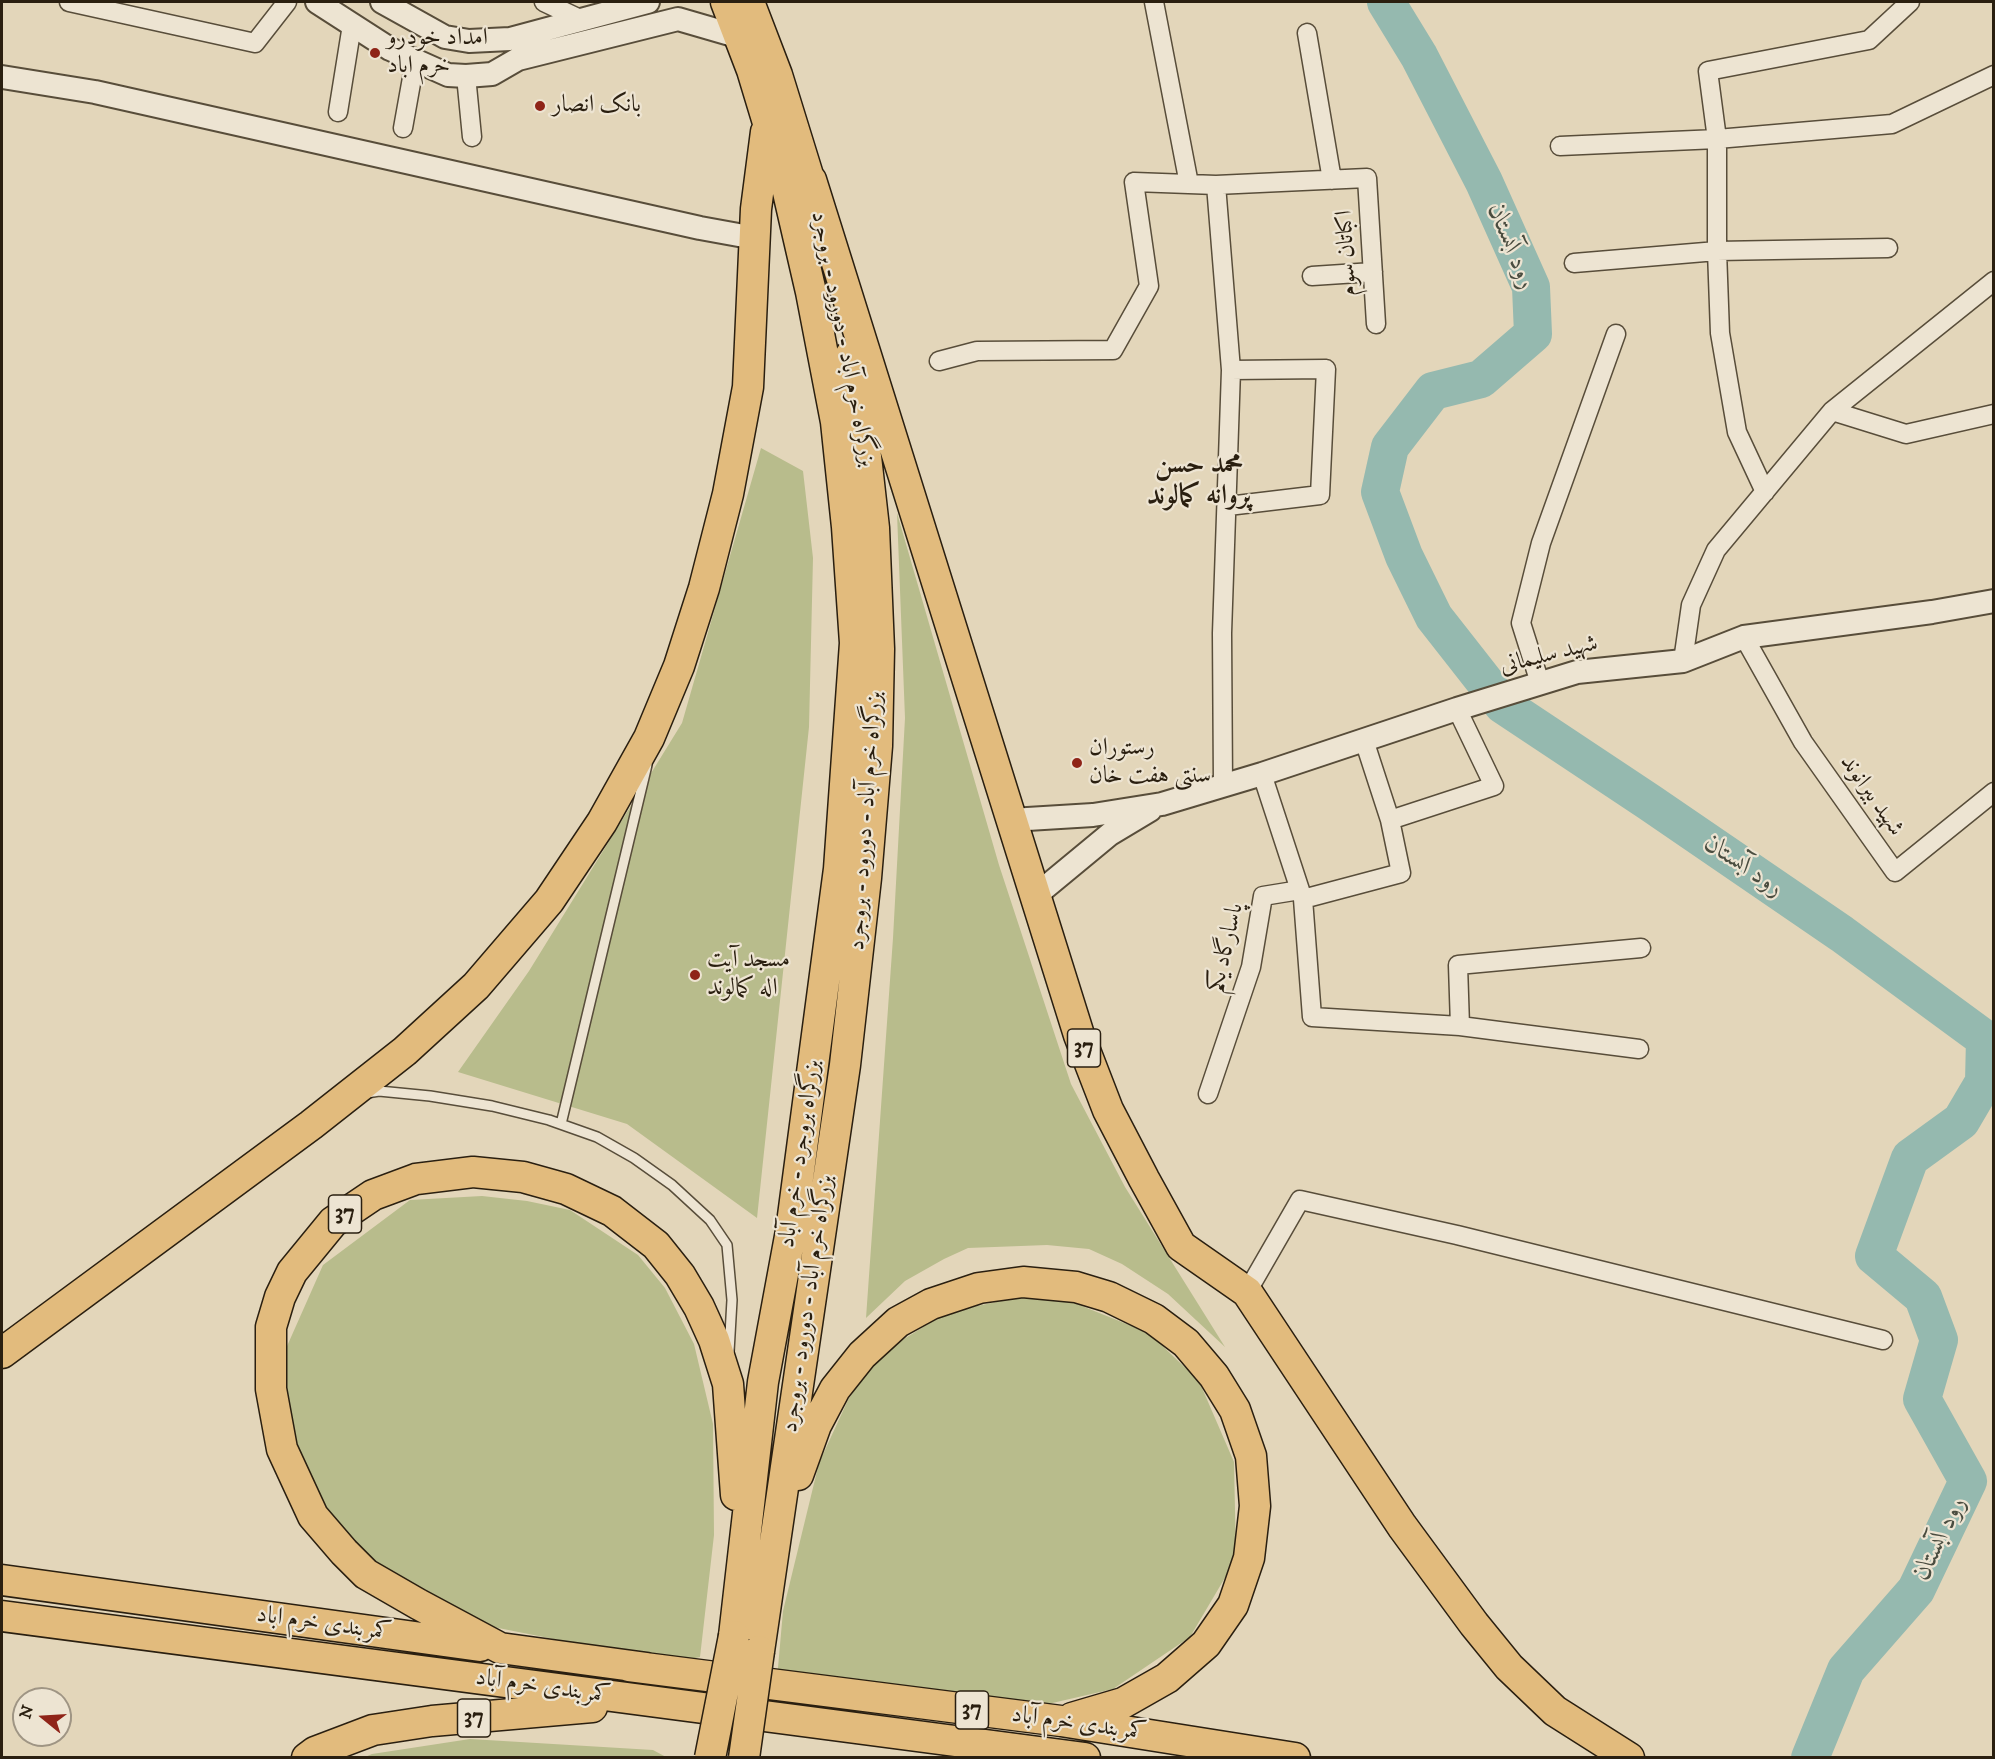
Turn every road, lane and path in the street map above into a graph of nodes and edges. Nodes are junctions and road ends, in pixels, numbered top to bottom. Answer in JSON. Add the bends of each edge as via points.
{"nodes":[{"id":1,"x":69,"y":2,"type":"edge"},
{"id":2,"x":287,"y":2,"type":"edge"},
{"id":3,"x":317,"y":2,"type":"edge"},
{"id":4,"x":382,"y":2,"type":"edge"},
{"id":5,"x":544,"y":2,"type":"edge"},
{"id":6,"x":648,"y":2,"type":"edge"},
{"id":7,"x":726,"y":2,"type":"edge"},
{"id":8,"x":749,"y":2,"type":"edge"},
{"id":9,"x":1154,"y":2,"type":"edge"},
{"id":10,"x":1910,"y":2,"type":"edge"},
{"id":11,"x":582,"y":20,"type":"junction"},
{"id":12,"x":352,"y":25,"type":"junction"},
{"id":13,"x":1307,"y":33,"type":"dead end"},
{"id":14,"x":740,"y":37,"type":"junction"},
{"id":15,"x":415,"y":61,"type":"junction"},
{"id":16,"x":1994,"y":75,"type":"edge"},
{"id":17,"x":466,"y":76,"type":"junction"},
{"id":18,"x":2,"y":77,"type":"edge"},
{"id":19,"x":338,"y":112,"type":"dead end"},
{"id":20,"x":767,"y":120,"type":"junction"},
{"id":21,"x":403,"y":128,"type":"dead end"},
{"id":22,"x":472,"y":137,"type":"dead end"},
{"id":23,"x":1717,"y":139,"type":"junction"},
{"id":24,"x":1560,"y":146,"type":"dead end"},
{"id":25,"x":811,"y":180,"type":"junction"},
{"id":26,"x":1332,"y":180,"type":"junction"},
{"id":27,"x":1189,"y":184,"type":"junction"},
{"id":28,"x":1216,"y":184,"type":"junction"},
{"id":29,"x":755,"y":238,"type":"junction"},
{"id":30,"x":1888,"y":248,"type":"dead end"},
{"id":31,"x":1717,"y":251,"type":"junction"},
{"id":32,"x":1574,"y":263,"type":"dead end"},
{"id":33,"x":1373,"y":272,"type":"junction"},
{"id":34,"x":1312,"y":276,"type":"dead end"},
{"id":35,"x":1994,"y":281,"type":"edge"},
{"id":36,"x":1376,"y":324,"type":"dead end"},
{"id":37,"x":1616,"y":334,"type":"dead end"},
{"id":38,"x":939,"y":360,"type":"dead end"},
{"id":39,"x":1231,"y":370,"type":"junction"},
{"id":40,"x":1832,"y":411,"type":"junction"},
{"id":41,"x":1994,"y":414,"type":"edge"},
{"id":42,"x":1765,"y":492,"type":"junction"},
{"id":43,"x":1228,"y":506,"type":"junction"},
{"id":44,"x":1994,"y":602,"type":"edge"},
{"id":45,"x":1744,"y":638,"type":"junction"},
{"id":46,"x":1683,"y":661,"type":"junction"},
{"id":47,"x":1540,"y":683,"type":"junction"},
{"id":48,"x":1457,"y":709,"type":"junction"},
{"id":49,"x":660,"y":712,"type":"junction"},
{"id":50,"x":1364,"y":740,"type":"junction"},
{"id":51,"x":1262,"y":774,"type":"junction"},
{"id":52,"x":1223,"y":786,"type":"junction"},
{"id":53,"x":1994,"y":792,"type":"edge"},
{"id":54,"x":1162,"y":804,"type":"junction"},
{"id":55,"x":1011,"y":820,"type":"junction"},
{"id":56,"x":1390,"y":820,"type":"junction"},
{"id":57,"x":1302,"y":895,"type":"junction"},
{"id":58,"x":1035,"y":896,"type":"junction"},
{"id":59,"x":1641,"y":948,"type":"dead end"},
{"id":60,"x":1460,"y":1026,"type":"junction"},
{"id":61,"x":1639,"y":1049,"type":"dead end"},
{"id":62,"x":1208,"y":1094,"type":"dead end"},
{"id":63,"x":348,"y":1096,"type":"junction"},
{"id":64,"x":561,"y":1124,"type":"junction"},
{"id":65,"x":1247,"y":1292,"type":"junction"},
{"id":66,"x":1883,"y":1340,"type":"dead end"},
{"id":67,"x":2,"y":1353,"type":"edge"},
{"id":68,"x":728,"y":1384,"type":"junction"},
{"id":69,"x":2,"y":1580,"type":"edge"},
{"id":70,"x":739,"y":1602,"type":"junction"},
{"id":71,"x":2,"y":1616,"type":"edge"},
{"id":72,"x":752,"y":1638,"type":"junction"},
{"id":73,"x":647,"y":1668,"type":"junction"},
{"id":74,"x":646,"y":1702,"type":"junction"},
{"id":75,"x":1060,"y":1721,"type":"junction"},
{"id":76,"x":947,"y":1738,"type":"junction"},
{"id":77,"x":307,"y":1758,"type":"edge"},
{"id":78,"x":710,"y":1758,"type":"edge"},
{"id":79,"x":744,"y":1758,"type":"edge"},
{"id":80,"x":975,"y":1758,"type":"edge"},
{"id":81,"x":1085,"y":1758,"type":"edge"},
{"id":82,"x":1295,"y":1758,"type":"edge"},
{"id":83,"x":1629,"y":1758,"type":"edge"}],
"edges":[{"from":1,"to":2,"type":"street","via":[[255,43]]},
{"from":3,"to":12,"type":"street"},
{"from":4,"to":11,"type":"street","via":[[445,37],[469,41],[510,39]]},
{"from":5,"to":11,"type":"street"},
{"from":6,"to":11,"type":"street"},
{"from":7,"to":14,"type":"highway","name":"بزرگراه بروجرد - خرم آباد","number":"37"},
{"from":8,"to":25,"type":"highway","name":"بزرگراه خرم آباد - دورود - بروجرد","number":"37"},
{"from":9,"to":27,"type":"street"},
{"from":10,"to":23,"type":"street","via":[[1869,40],[1708,71]]},
{"from":12,"to":15,"type":"street"},
{"from":12,"to":19,"type":"street"},
{"from":13,"to":26,"type":"street"},
{"from":14,"to":17,"type":"street","via":[[678,19],[518,59],[492,74]]},
{"from":14,"to":20,"type":"highway","name":"بزرگراه بروجرد - خرم آباد","number":"37"},
{"from":15,"to":17,"type":"street","via":[[448,75]]},
{"from":15,"to":21,"type":"street"},
{"from":16,"to":23,"type":"street","via":[[1892,124]]},
{"from":17,"to":22,"type":"street"},
{"from":18,"to":29,"type":"street","via":[[95,92]]},
{"from":20,"to":29,"type":"highway"},
{"from":20,"to":70,"type":"highway","name":"بزرگراه بروجرد - خرم آباد","number":"37","via":[[785,179],[836,422],[855,643],[839,869],[791,1231],[763,1382]]},
{"from":23,"to":24,"type":"street"},
{"from":23,"to":31,"type":"street"},
{"from":25,"to":55,"type":"highway","number":"37"},
{"from":25,"to":72,"type":"highway","name":"بزرگراه خرم آباد - دورود - بروجرد","number":"37","via":[[840,298],[863,430],[876,572],[877,746],[845,1065]]},
{"from":26,"to":28,"type":"street"},
{"from":26,"to":33,"type":"street","name":"اکباتان سوم","via":[[1367,178]]},
{"from":27,"to":28,"type":"street"},
{"from":27,"to":38,"type":"street","via":[[1134,182],[1149,286],[1113,350],[977,351]]},
{"from":28,"to":39,"type":"street"},
{"from":29,"to":49,"type":"highway","via":[[748,387],[728,494],[704,588]]},
{"from":30,"to":31,"type":"street"},
{"from":31,"to":32,"type":"street"},
{"from":31,"to":42,"type":"street","via":[[1720,333],[1737,432]]},
{"from":33,"to":34,"type":"street"},
{"from":33,"to":36,"type":"street","name":"اکباتان سوم"},
{"from":35,"to":40,"type":"street"},
{"from":37,"to":47,"type":"street","via":[[1541,543],[1521,623]]},
{"from":39,"to":43,"type":"street"},
{"from":39,"to":43,"type":"street","via":[[1326,369],[1320,495]]},
{"from":40,"to":41,"type":"street","via":[[1906,434]]},
{"from":40,"to":42,"type":"street"},
{"from":42,"to":46,"type":"street","via":[[1716,550],[1691,605]]},
{"from":43,"to":52,"type":"street","via":[[1222,633]]},
{"from":44,"to":45,"type":"street","name":"شهید سلیمانی"},
{"from":45,"to":46,"type":"street","name":"شهید سلیمانی"},
{"from":45,"to":53,"type":"street","name":"شهید بیرانوند","via":[[1803,742],[1895,872]]},
{"from":46,"to":47,"type":"street","name":"شهید سلیمانی","via":[[1577,672]]},
{"from":47,"to":48,"type":"street","name":"شهید سلیمانی"},
{"from":48,"to":50,"type":"street","name":"شهید سلیمانی"},
{"from":48,"to":56,"type":"street","via":[[1494,786]]},
{"from":49,"to":63,"type":"highway","via":[[650,738],[602,822],[549,901],[476,986],[405,1051]]},
{"from":49,"to":64,"type":"lane"},
{"from":50,"to":51,"type":"street","name":"شهید سلیمانی"},
{"from":50,"to":56,"type":"street"},
{"from":51,"to":52,"type":"street","name":"شهید سلیمانی"},
{"from":51,"to":57,"type":"street"},
{"from":52,"to":54,"type":"street","name":"شهید سلیمانی"},
{"from":54,"to":55,"type":"street","name":"شهید سلیمانی","via":[[1093,815]]},
{"from":54,"to":58,"type":"street","name":"شهید سلیمانی","via":[[1110,834]]},
{"from":55,"to":58,"type":"highway","number":"37"},
{"from":56,"to":57,"type":"street","via":[[1401,873]]},
{"from":57,"to":60,"type":"street","via":[[1312,1017]]},
{"from":57,"to":62,"type":"street","name":"پاسارگاد یکم","via":[[1263,896],[1251,967]]},
{"from":58,"to":65,"type":"highway","number":"37","via":[[1079,1035],[1108,1110],[1144,1179],[1181,1246]]},
{"from":59,"to":60,"type":"street","via":[[1458,965]]},
{"from":60,"to":61,"type":"street"},
{"from":63,"to":64,"type":"lane","via":[[379,1091],[430,1096],[492,1106]]},
{"from":63,"to":67,"type":"highway"},
{"from":64,"to":68,"type":"lane","via":[[597,1137],[672,1185],[710,1220],[727,1245],[732,1300]]},
{"from":65,"to":66,"type":"street","via":[[1300,1200],[1457,1234]]},
{"from":65,"to":83,"type":"highway","number":"37","via":[[1402,1526],[1509,1667],[1555,1711]]},
{"from":68,"to":70,"type":"highway","number":"37"},
{"from":68,"to":73,"type":"highway","number":"37","via":[[699,1306],[681,1275],[656,1245],[612,1211],[566,1189],[523,1177],[473,1173],[416,1179],[373,1195],[333,1222],[307,1252],[284,1288],[271,1327],[271,1389],[282,1449],[313,1516],[366,1574],[500,1648]]},
{"from":69,"to":73,"type":"highway","name":"کمربندی خرم اباد"},
{"from":70,"to":72,"type":"highway","name":"بزرگراه بروجرد - خرم آباد","number":"37"},
{"from":71,"to":74,"type":"highway","name":"کمربندی خرم آباد"},
{"from":72,"to":75,"type":"highway","via":[[816,1425],[835,1389],[862,1355],[898,1322],[931,1304],[979,1288],[1023,1282],[1076,1287],[1109,1297],[1154,1319],[1186,1343],[1214,1376],[1235,1410],[1251,1456],[1255,1506],[1249,1558],[1233,1605],[1206,1644],[1167,1678],[1123,1703]]},
{"from":72,"to":78,"type":"highway","number":"37","bridge":true},
{"from":72,"to":79,"type":"highway","number":"37","bridge":true},
{"from":73,"to":75,"type":"highway","name":"کمربندی خرم آباد","number":"37"},
{"from":74,"to":76,"type":"highway","name":"کمربندی خرم آباد","number":"37"},
{"from":74,"to":77,"type":"highway","number":"37","via":[[373,1730]]},
{"from":75,"to":82,"type":"highway","name":"کمربندی خرم آباد","number":"37"},
{"from":76,"to":80,"type":"highway"},
{"from":76,"to":81,"type":"highway","name":"کمربندی خرم آباد","number":"37"}]}
